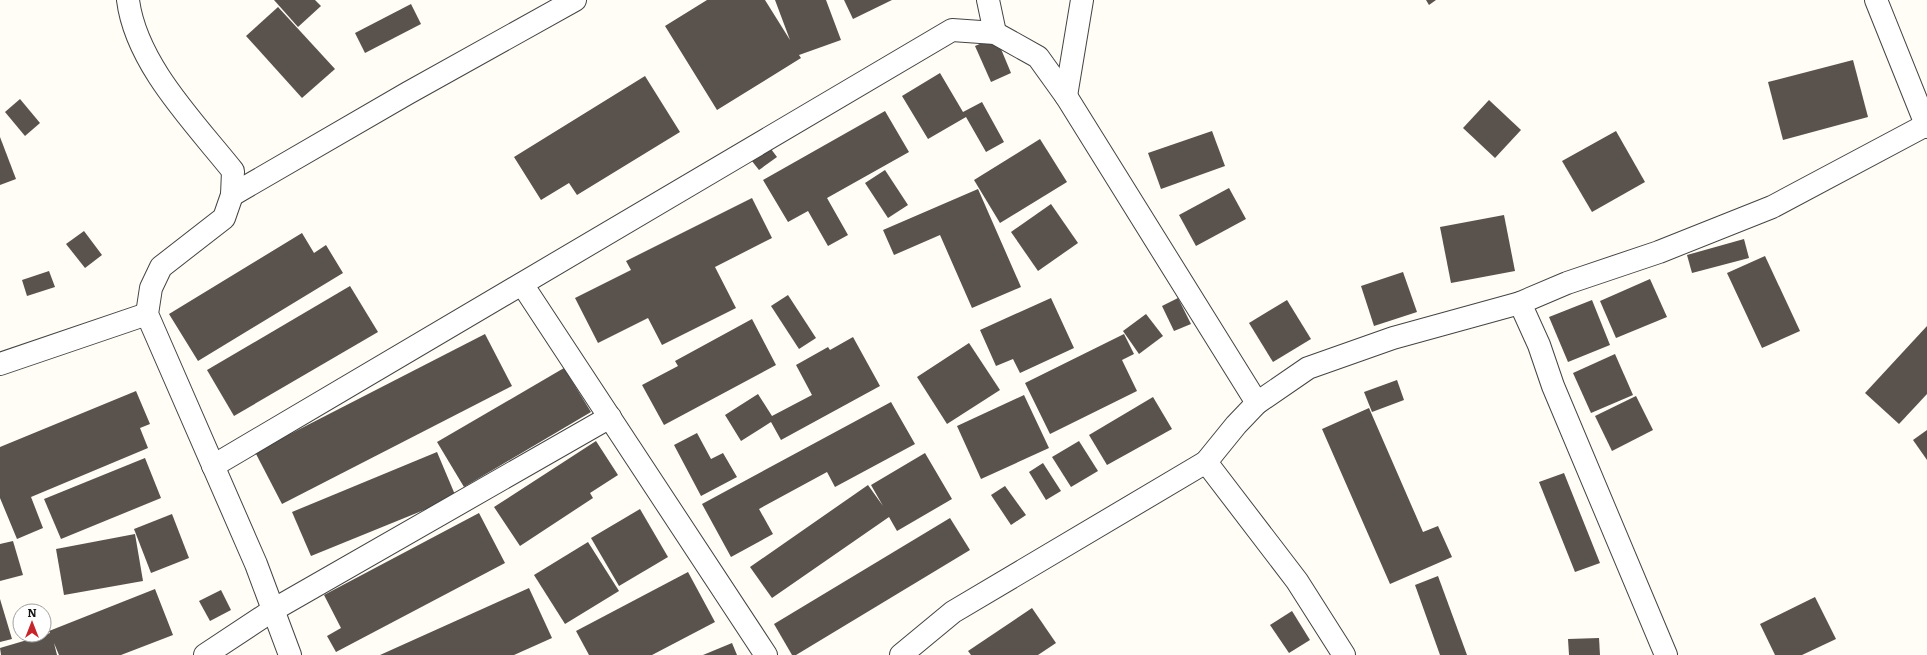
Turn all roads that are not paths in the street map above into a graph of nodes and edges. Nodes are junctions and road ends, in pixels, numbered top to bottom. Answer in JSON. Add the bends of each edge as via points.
{"nodes":[{"id":1,"x":128,"y":0,"type":"edge"},
{"id":2,"x":575,"y":0,"type":"edge"},
{"id":3,"x":988,"y":0,"type":"edge"},
{"id":4,"x":1082,"y":0,"type":"edge"},
{"id":5,"x":1876,"y":0,"type":"edge"},
{"id":6,"x":995,"y":33,"type":"junction"},
{"id":7,"x":1066,"y":96,"type":"junction"},
{"id":8,"x":1927,"y":126,"type":"edge"},
{"id":9,"x":232,"y":195,"type":"junction"},
{"id":10,"x":522,"y":284,"type":"junction"},
{"id":11,"x":1520,"y":303,"type":"junction"},
{"id":12,"x":148,"y":314,"type":"junction"},
{"id":13,"x":0,"y":364,"type":"edge"},
{"id":14,"x":1257,"y":403,"type":"junction"},
{"id":15,"x":610,"y":417,"type":"junction"},
{"id":16,"x":1206,"y":462,"type":"junction"},
{"id":17,"x":213,"y":466,"type":"junction"},
{"id":18,"x":273,"y":610,"type":"junction"},
{"id":19,"x":205,"y":655,"type":"edge"},
{"id":20,"x":290,"y":655,"type":"edge"},
{"id":21,"x":766,"y":655,"type":"edge"},
{"id":22,"x":901,"y":655,"type":"edge"},
{"id":23,"x":1344,"y":655,"type":"edge"},
{"id":24,"x":1666,"y":655,"type":"edge"}],
"edges":[{"from":1,"to":9,"type":"street","via":[[130,16],[154,70],[233,171]]},
{"from":2,"to":9,"type":"street"},
{"from":3,"to":6,"type":"street"},
{"from":4,"to":7,"type":"street"},
{"from":5,"to":8,"type":"street"},
{"from":6,"to":7,"type":"street","via":[[1038,58]]},
{"from":6,"to":10,"type":"street","via":[[952,30]]},
{"from":7,"to":14,"type":"street"},
{"from":8,"to":11,"type":"street","via":[[1772,207]]},
{"from":9,"to":12,"type":"street","via":[[224,218],[161,267],[151,288]]},
{"from":10,"to":15,"type":"street"},
{"from":10,"to":17,"type":"street"},
{"from":11,"to":14,"type":"street","via":[[1393,338],[1308,368]]},
{"from":11,"to":24,"type":"street"},
{"from":12,"to":13,"type":"street"},
{"from":12,"to":17,"type":"street"},
{"from":14,"to":16,"type":"street"},
{"from":15,"to":18,"type":"street"},
{"from":15,"to":21,"type":"street"},
{"from":16,"to":22,"type":"street","via":[[953,612]]},
{"from":16,"to":23,"type":"street","via":[[1297,581]]},
{"from":17,"to":18,"type":"street"},
{"from":18,"to":19,"type":"street"},
{"from":18,"to":20,"type":"street"}]}
